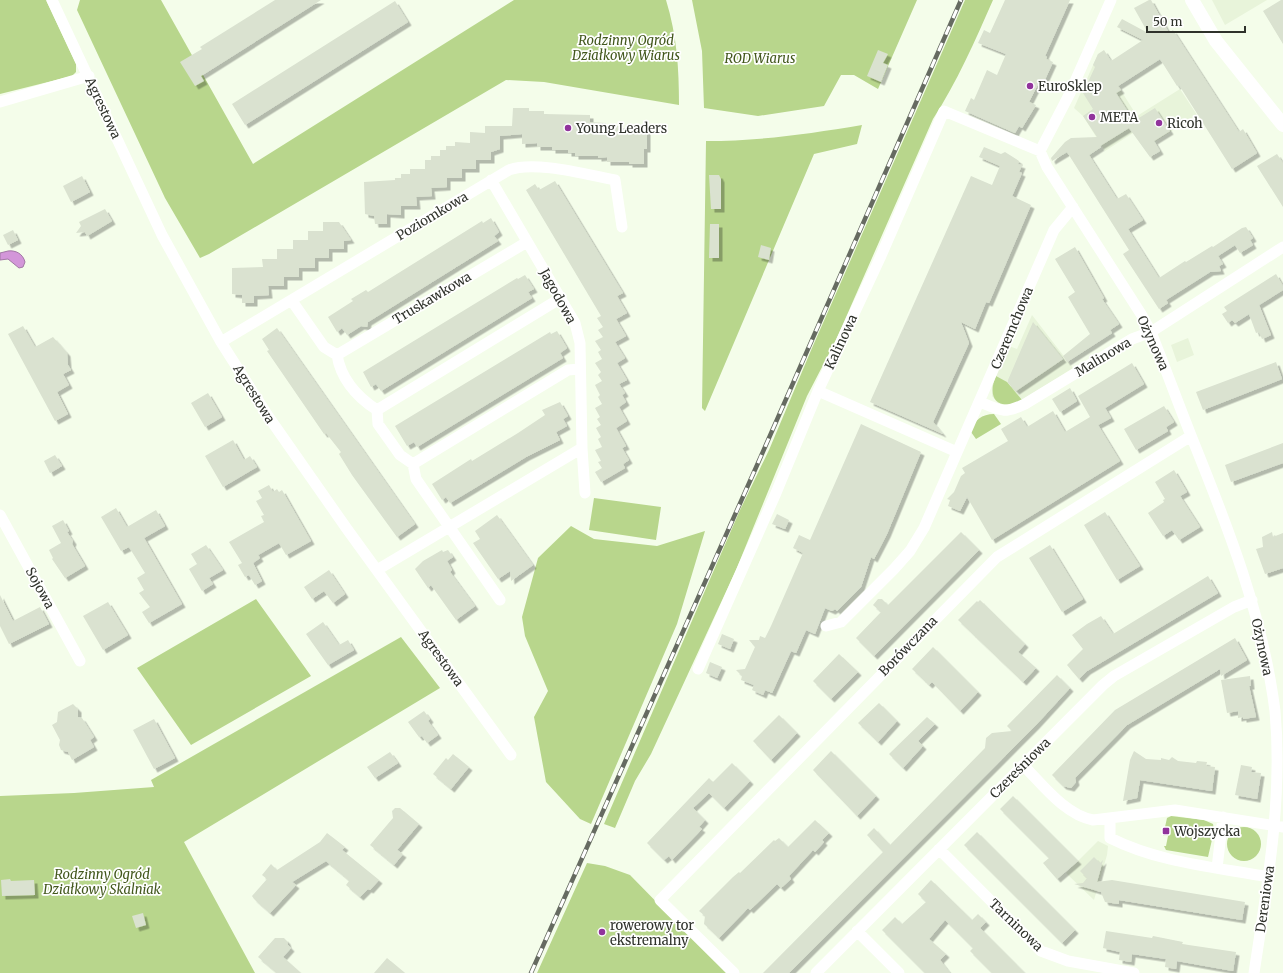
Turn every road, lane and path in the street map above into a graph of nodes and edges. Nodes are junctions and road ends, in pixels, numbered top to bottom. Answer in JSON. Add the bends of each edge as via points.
{"nodes":[{"id":1,"x":52,"y":0,"type":"edge"},
{"id":2,"x":1112,"y":0,"type":"edge"},
{"id":3,"x":1192,"y":0,"type":"edge"},
{"id":4,"x":89,"y":76,"type":"junction"},
{"id":5,"x":0,"y":102,"type":"edge"},
{"id":6,"x":1283,"y":125,"type":"edge"},
{"id":7,"x":1040,"y":151,"type":"junction"},
{"id":8,"x":491,"y":180,"type":"junction"},
{"id":9,"x":1073,"y":207,"type":"junction"},
{"id":10,"x":622,"y":227,"type":"dead end"},
{"id":11,"x":527,"y":242,"type":"junction"},
{"id":12,"x":1283,"y":247,"type":"edge"},
{"id":13,"x":561,"y":298,"type":"junction"},
{"id":14,"x":292,"y":301,"type":"junction"},
{"id":15,"x":1151,"y":332,"type":"junction"},
{"id":16,"x":221,"y":342,"type":"junction"},
{"id":17,"x":337,"y":354,"type":"junction"},
{"id":18,"x":580,"y":369,"type":"junction"},
{"id":19,"x":818,"y":391,"type":"junction"},
{"id":20,"x":980,"y":402,"type":"junction"},
{"id":21,"x":377,"y":410,"type":"junction"},
{"id":22,"x":1191,"y":436,"type":"junction"},
{"id":23,"x":582,"y":448,"type":"junction"},
{"id":24,"x":957,"y":452,"type":"junction"},
{"id":25,"x":413,"y":464,"type":"junction"},
{"id":26,"x":585,"y":493,"type":"dead end"},
{"id":27,"x":0,"y":515,"type":"edge"},
{"id":28,"x":449,"y":527,"type":"junction"},
{"id":29,"x":377,"y":570,"type":"junction"},
{"id":30,"x":500,"y":600,"type":"dead end"},
{"id":31,"x":1252,"y":600,"type":"junction"},
{"id":32,"x":826,"y":626,"type":"dead end"},
{"id":33,"x":80,"y":661,"type":"dead end"},
{"id":34,"x":698,"y":669,"type":"dead end"},
{"id":35,"x":1279,"y":712,"type":"edge"},
{"id":36,"x":511,"y":755,"type":"dead end"},
{"id":37,"x":1023,"y":765,"type":"junction"},
{"id":38,"x":1223,"y":817,"type":"junction"},
{"id":39,"x":1110,"y":818,"type":"junction"},
{"id":40,"x":1279,"y":826,"type":"edge"},
{"id":41,"x":939,"y":849,"type":"junction"},
{"id":42,"x":1217,"y":868,"type":"junction"},
{"id":43,"x":1269,"y":877,"type":"junction"},
{"id":44,"x":857,"y":931,"type":"junction"},
{"id":45,"x":734,"y":973,"type":"edge"},
{"id":46,"x":816,"y":973,"type":"edge"},
{"id":47,"x":899,"y":973,"type":"edge"},
{"id":48,"x":1134,"y":973,"type":"edge"},
{"id":49,"x":1254,"y":973,"type":"edge"}],
"edges":[{"from":1,"to":4,"type":"street","name":"Agrestowa"},
{"from":2,"to":7,"type":"street","via":[[1070,93]]},
{"from":3,"to":6,"type":"street","via":[[1216,41]]},
{"from":4,"to":5,"type":"street"},
{"from":4,"to":16,"type":"street","name":"Agrestowa","via":[[162,235]]},
{"from":7,"to":9,"type":"street","name":"Ożynowa","via":[[1047,167]]},
{"from":7,"to":19,"type":"street","name":"Kalinowa","via":[[944,111]]},
{"from":8,"to":10,"type":"street","name":"Poziomkowa","via":[[519,166],[541,167],[615,180]]},
{"from":8,"to":11,"type":"street","name":"Jagodowa"},
{"from":8,"to":14,"type":"street","name":"Poziomkowa"},
{"from":9,"to":15,"type":"street","name":"Ożynowa"},
{"from":9,"to":20,"type":"street","name":"Czeremchowa","via":[[1054,230]]},
{"from":11,"to":13,"type":"street","name":"Jagodowa"},
{"from":11,"to":17,"type":"street","name":"Truskawkowa"},
{"from":12,"to":15,"type":"street","name":"Malinowa"},
{"from":13,"to":18,"type":"street","name":"Jagodowa","via":[[575,323],[580,343]]},
{"from":13,"to":21,"type":"street"},
{"from":14,"to":16,"type":"street","name":"Poziomkowa"},
{"from":14,"to":17,"type":"street","via":[[324,347]]},
{"from":15,"to":20,"type":"street","name":"Malinowa","via":[[1132,339],[1010,411]]},
{"from":15,"to":22,"type":"street","name":"Ożynowa"},
{"from":16,"to":29,"type":"street","name":"Agrestowa","via":[[275,427]]},
{"from":17,"to":21,"type":"street","via":[[340,370],[357,394]]},
{"from":18,"to":23,"type":"street","name":"Jagodowa"},
{"from":18,"to":25,"type":"street","via":[[568,370]]},
{"from":19,"to":24,"type":"street"},
{"from":19,"to":34,"type":"street","name":"Kalinowa"},
{"from":20,"to":24,"type":"street","name":"Czeremchowa"},
{"from":21,"to":25,"type":"street","via":[[378,424],[400,455]]},
{"from":22,"to":31,"type":"street","name":"Ożynowa"},
{"from":22,"to":45,"type":"street","name":"Borówczana","via":[[996,557],[660,900]]},
{"from":23,"to":26,"type":"street","name":"Jagodowa"},
{"from":23,"to":28,"type":"street"},
{"from":24,"to":32,"type":"street","name":"Czeremchowa","via":[[924,528],[910,551],[841,622]]},
{"from":25,"to":28,"type":"street","via":[[416,479]]},
{"from":27,"to":33,"type":"street","name":"Sojowa"},
{"from":28,"to":29,"type":"street"},
{"from":28,"to":30,"type":"street"},
{"from":29,"to":36,"type":"street","name":"Agrestowa"},
{"from":31,"to":35,"type":"street","name":"Ożynowa"},
{"from":31,"to":37,"type":"street","name":"Czereśniowa","via":[[1234,607],[1114,676]]},
{"from":35,"to":40,"type":"street","name":"Ożynowa"},
{"from":37,"to":39,"type":"street","via":[[1075,814],[1093,820]]},
{"from":37,"to":41,"type":"street","name":"Czereśniowa"},
{"from":38,"to":39,"type":"street","via":[[1175,810]]},
{"from":38,"to":40,"type":"street"},
{"from":38,"to":42,"type":"street"},
{"from":39,"to":42,"type":"street","via":[[1110,838],[1128,848],[1175,862]]},
{"from":40,"to":43,"type":"street","name":"Dereniowa"},
{"from":41,"to":44,"type":"street","name":"Czereśniowa"},
{"from":41,"to":48,"type":"street","name":"Tarninowa","via":[[1041,951],[1068,961]]},
{"from":42,"to":43,"type":"street"},
{"from":43,"to":49,"type":"street","name":"Dereniowa"},
{"from":44,"to":46,"type":"street","name":"Czereśniowa"},
{"from":44,"to":47,"type":"street"}]}
